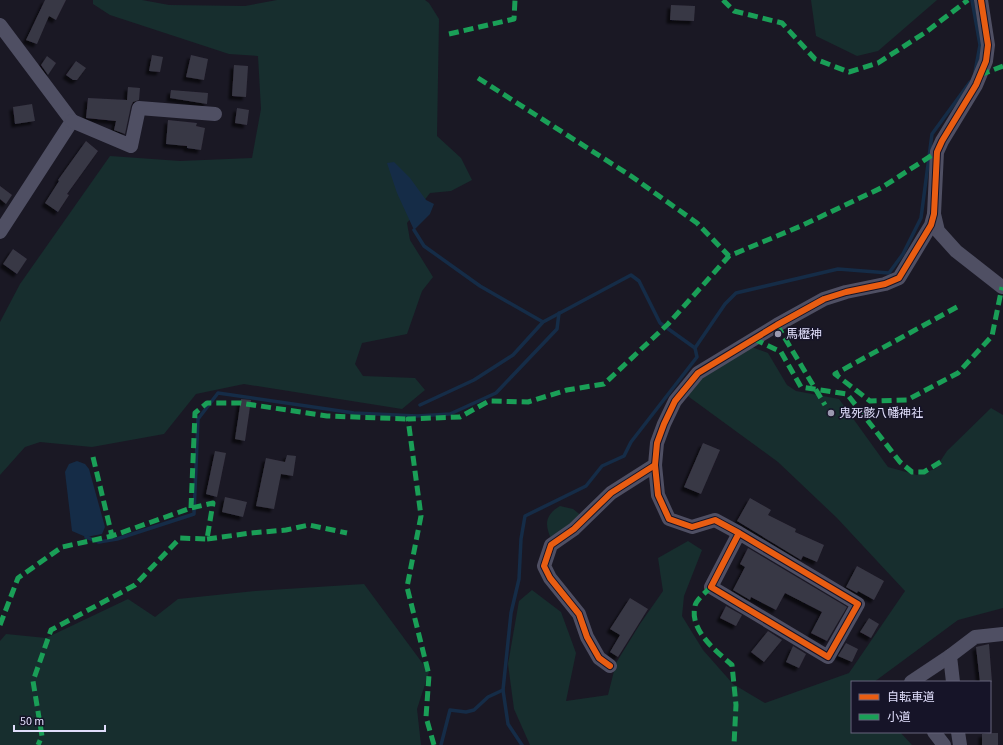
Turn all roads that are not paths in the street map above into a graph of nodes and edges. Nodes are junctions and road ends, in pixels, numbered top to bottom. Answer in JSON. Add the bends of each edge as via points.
{"nodes":[{"id":1,"x":981,"y":0,"type":"edge"},
{"id":2,"x":0,"y":25,"type":"edge"},
{"id":3,"x":215,"y":114,"type":"dead end"},
{"id":4,"x":72,"y":121,"type":"junction"},
{"id":5,"x":934,"y":214,"type":"junction"},
{"id":6,"x":0,"y":232,"type":"edge"},
{"id":7,"x":1002,"y":287,"type":"edge"},
{"id":8,"x":655,"y":465,"type":"junction"},
{"id":9,"x":738,"y":533,"type":"junction"},
{"id":10,"x":1003,"y":634,"type":"edge"},
{"id":11,"x":950,"y":656,"type":"junction"},
{"id":12,"x":610,"y":666,"type":"dead end"},
{"id":13,"x":912,"y":681,"type":"edge"},
{"id":14,"x":953,"y":681,"type":"edge"},
{"id":15,"x":935,"y":733,"type":"edge"},
{"id":16,"x":958,"y":733,"type":"edge"},
{"id":17,"x":944,"y":745,"type":"edge"},
{"id":18,"x":960,"y":745,"type":"edge"}],
"edges":[{"from":1,"to":5,"type":"street","via":[[988,45],[986,61],[976,85],[937,152]]},
{"from":2,"to":4,"type":"street"},
{"from":3,"to":4,"type":"street","via":[[139,108],[131,146]]},
{"from":4,"to":6,"type":"street"},
{"from":5,"to":7,"type":"street","via":[[938,230],[956,251]]},
{"from":5,"to":8,"type":"street","via":[[931,225],[900,278],[824,299],[698,373],[675,401],[664,424],[657,443]]},
{"from":8,"to":9,"type":"street","via":[[658,495],[669,519],[692,527],[715,520]]},
{"from":8,"to":12,"type":"street","via":[[611,493],[574,529],[551,545],[544,566],[550,578],[579,614],[587,637],[599,658]]},
{"from":9,"to":9,"type":"street","via":[[858,604],[828,657],[711,587]]},
{"from":10,"to":11,"type":"street","via":[[975,637]]},
{"from":11,"to":13,"type":"street"},
{"from":11,"to":14,"type":"street"},
{"from":15,"to":17,"type":"street"},
{"from":16,"to":18,"type":"street"}]}
